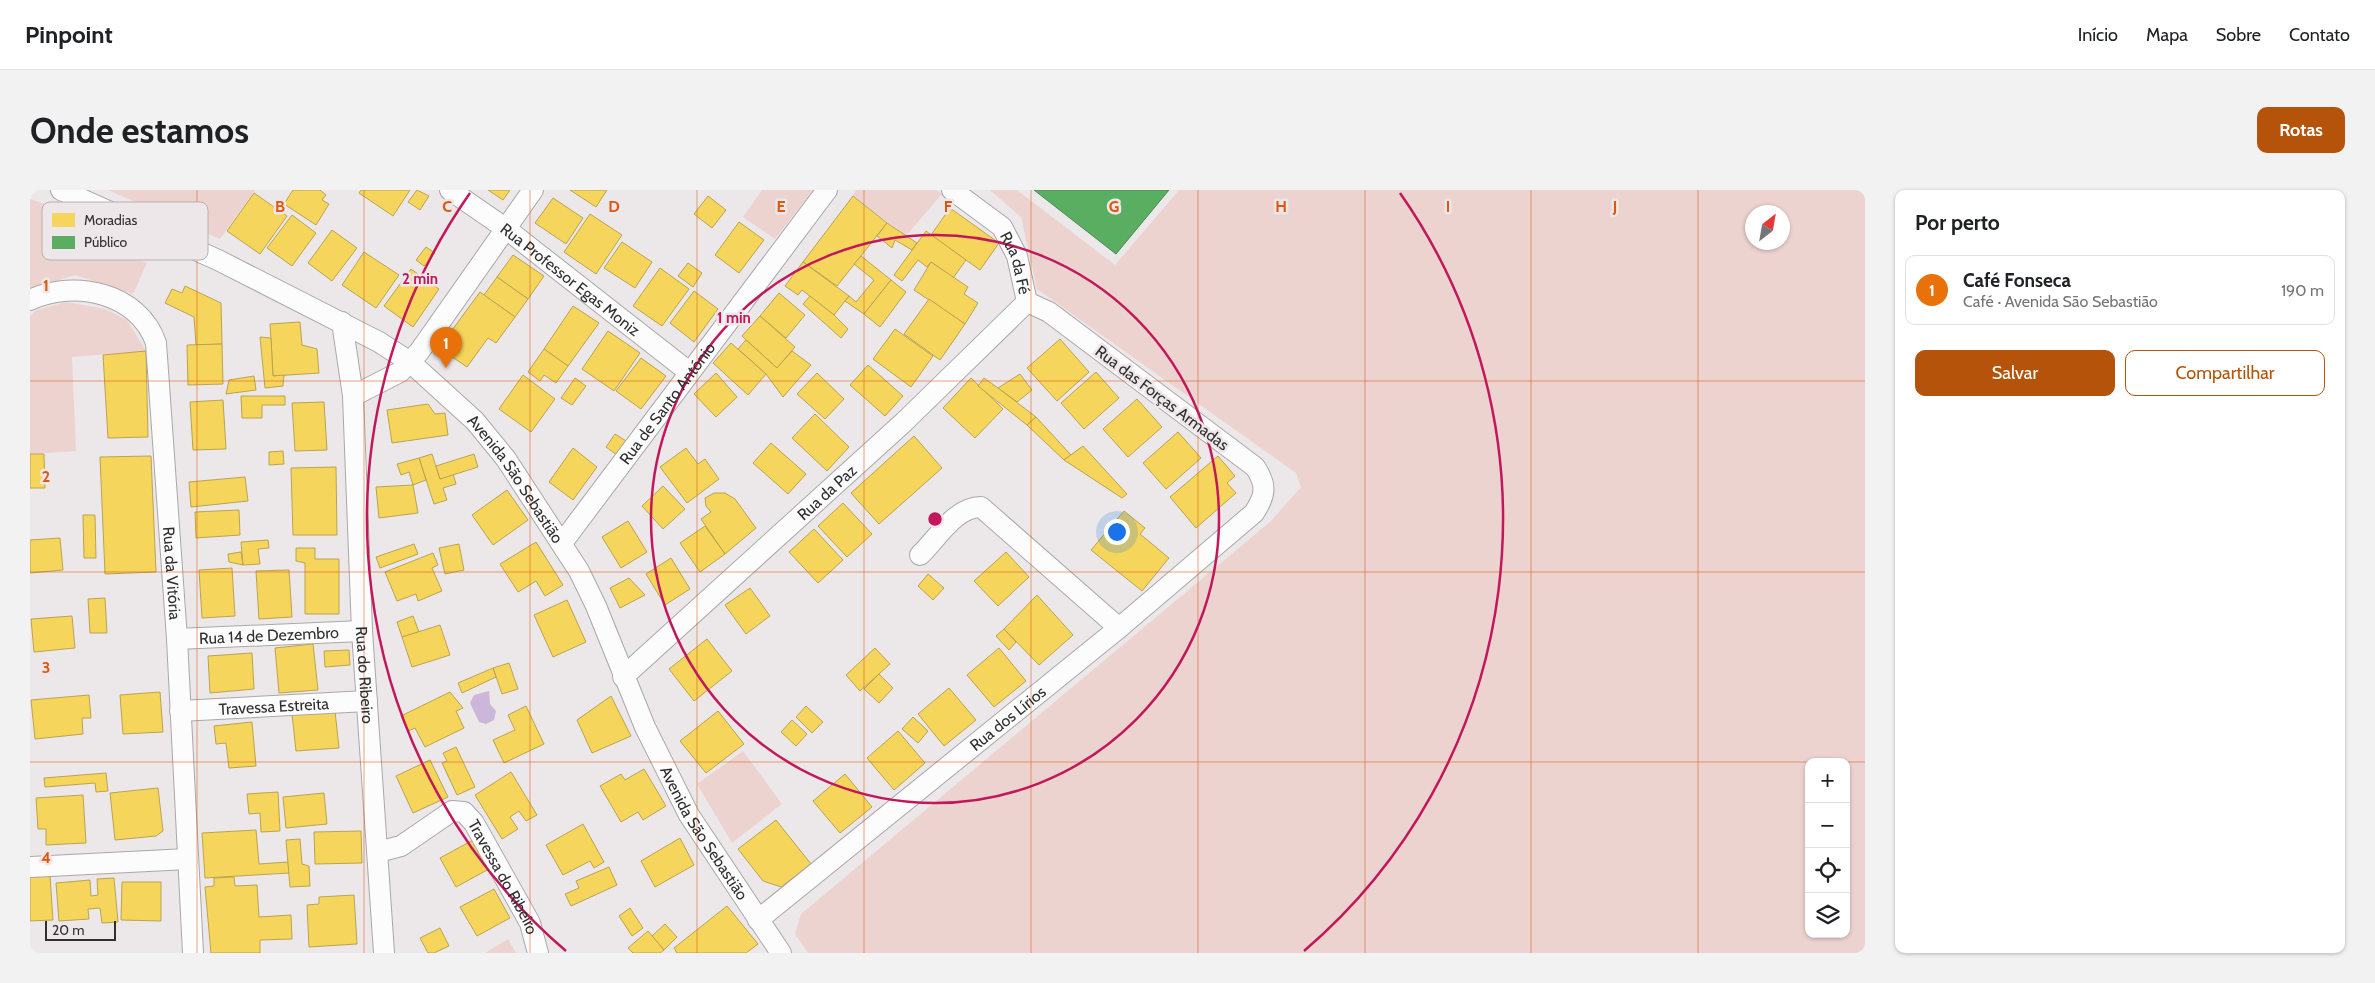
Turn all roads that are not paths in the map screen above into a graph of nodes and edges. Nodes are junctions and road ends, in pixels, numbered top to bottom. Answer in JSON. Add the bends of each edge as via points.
{"nodes":[{"id":1,"x":61,"y":190,"type":"edge"},
{"id":2,"x":450,"y":190,"type":"edge"},
{"id":3,"x":533,"y":190,"type":"edge"},
{"id":4,"x":827,"y":190,"type":"edge"},
{"id":5,"x":952,"y":190,"type":"edge"},
{"id":6,"x":88,"y":202,"type":"edge"},
{"id":7,"x":505,"y":228,"type":"junction"},
{"id":8,"x":208,"y":256,"type":"edge"},
{"id":9,"x":30,"y":300,"type":"edge"},
{"id":10,"x":1027,"y":302,"type":"junction"},
{"id":11,"x":342,"y":322,"type":"junction"},
{"id":12,"x":410,"y":362,"type":"junction"},
{"id":13,"x":688,"y":372,"type":"junction"},
{"id":14,"x":353,"y":396,"type":"junction"},
{"id":15,"x":1254,"y":513,"type":"joint"},
{"id":16,"x":562,"y":543,"type":"junction"},
{"id":17,"x":920,"y":554,"type":"dead end"},
{"id":18,"x":1119,"y":628,"type":"junction"},
{"id":19,"x":362,"y":631,"type":"junction"},
{"id":20,"x":177,"y":639,"type":"junction"},
{"id":21,"x":623,"y":677,"type":"junction"},
{"id":22,"x":367,"y":700,"type":"junction"},
{"id":23,"x":180,"y":711,"type":"junction"},
{"id":24,"x":378,"y":852,"type":"junction"},
{"id":25,"x":188,"y":859,"type":"junction"},
{"id":26,"x":30,"y":867,"type":"edge"},
{"id":27,"x":758,"y":920,"type":"junction"},
{"id":28,"x":780,"y":952,"type":"edge"},
{"id":29,"x":193,"y":953,"type":"edge"},
{"id":30,"x":384,"y":953,"type":"edge"},
{"id":31,"x":538,"y":953,"type":"edge"}],
"edges":[{"from":1,"to":6,"type":"street","name":"Avenida São Sebastião"},
{"from":2,"to":7,"type":"street","name":"Rua Professor Egas Moniz"},
{"from":3,"to":7,"type":"street"},
{"from":4,"to":13,"type":"street","name":"Rua de Santo António"},
{"from":5,"to":10,"type":"street","name":"Rua da Fé","via":[[1002,227],[1017,256]]},
{"from":7,"to":12,"type":"street"},
{"from":7,"to":13,"type":"street","name":"Rua Professor Egas Moniz"},
{"from":8,"to":11,"type":"street","name":"Avenida São Sebastião"},
{"from":9,"to":20,"type":"street","name":"Rua da Vitória","via":[[60,291],[95,293],[129,306],[150,327],[158,360]]},
{"from":10,"to":15,"type":"street","name":"Rua das Forças Armadas","via":[[1050,312],[1255,467],[1263,479],[1265,490]]},
{"from":10,"to":21,"type":"street","name":"Rua da Paz","via":[[904,422]]},
{"from":11,"to":12,"type":"street","name":"Avenida São Sebastião"},
{"from":11,"to":14,"type":"street","name":"Rua do Ribeiro"},
{"from":12,"to":14,"type":"street","via":[[400,372]]},
{"from":12,"to":16,"type":"street","name":"Avenida São Sebastião","via":[[493,442]]},
{"from":13,"to":16,"type":"street","name":"Rua de Santo António"},
{"from":14,"to":19,"type":"street","name":"Rua do Ribeiro"},
{"from":15,"to":18,"type":"street","name":"Rua dos Lírios"},
{"from":16,"to":21,"type":"street","name":"Avenida São Sebastião","via":[[596,606]]},
{"from":17,"to":18,"type":"street","via":[[961,512],[981,507]]},
{"from":18,"to":27,"type":"street","name":"Rua dos Lírios"},
{"from":19,"to":20,"type":"street","name":"Rua 14 de Dezembro"},
{"from":19,"to":22,"type":"street","name":"Rua do Ribeiro"},
{"from":20,"to":23,"type":"street","name":"Rua da Vitória"},
{"from":21,"to":27,"type":"street","name":"Avenida São Sebastião","via":[[689,815]]},
{"from":22,"to":23,"type":"street","name":"Travessa Estreita"},
{"from":22,"to":24,"type":"street","name":"Rua do Ribeiro"},
{"from":23,"to":25,"type":"street","name":"Rua da Vitória"},
{"from":24,"to":30,"type":"street","name":"Rua do Ribeiro"},
{"from":24,"to":31,"type":"street","name":"Travessa do Ribeiro","via":[[401,846],[452,811],[464,812],[474,823],[530,923]]},
{"from":25,"to":26,"type":"street"},
{"from":25,"to":29,"type":"street","name":"Rua da Vitória"},
{"from":27,"to":28,"type":"street","name":"Avenida São Sebastião"}]}
